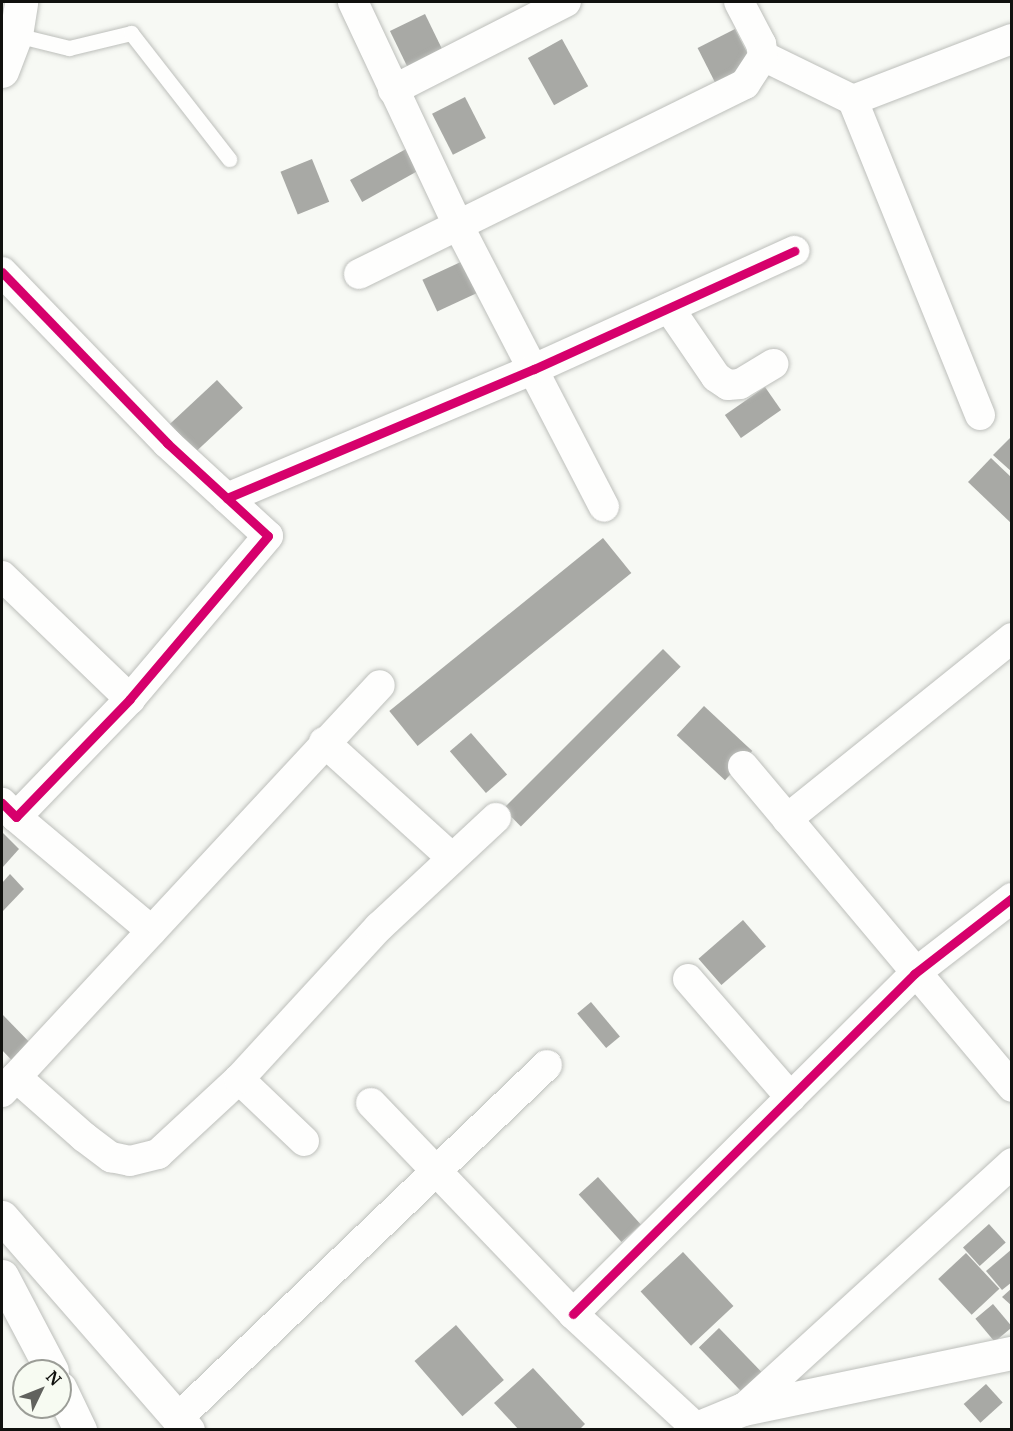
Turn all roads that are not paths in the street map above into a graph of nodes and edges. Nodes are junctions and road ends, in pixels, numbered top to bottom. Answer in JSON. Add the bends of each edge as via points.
{"nodes":[{"id":1,"x":21,"y":2,"type":"edge"},
{"id":2,"x":353,"y":2,"type":"edge"},
{"id":3,"x":566,"y":2,"type":"edge"},
{"id":4,"x":739,"y":2,"type":"edge"},
{"id":5,"x":16,"y":34,"type":"junction"},
{"id":6,"x":1011,"y":39,"type":"edge"},
{"id":7,"x":763,"y":56,"type":"junction"},
{"id":8,"x":2,"y":70,"type":"edge"},
{"id":9,"x":393,"y":90,"type":"junction"},
{"id":10,"x":853,"y":100,"type":"junction"},
{"id":11,"x":229,"y":159,"type":"dead end"},
{"id":12,"x":459,"y":226,"type":"junction"},
{"id":13,"x":794,"y":251,"type":"dead end"},
{"id":14,"x":2,"y":272,"type":"edge"},
{"id":15,"x":359,"y":274,"type":"dead end"},
{"id":16,"x":669,"y":308,"type":"junction"},
{"id":17,"x":773,"y":364,"type":"dead end"},
{"id":18,"x":534,"y":369,"type":"junction"},
{"id":19,"x":980,"y":415,"type":"dead end"},
{"id":20,"x":227,"y":498,"type":"junction"},
{"id":21,"x":604,"y":507,"type":"dead end"},
{"id":22,"x":2,"y":576,"type":"edge"},
{"id":23,"x":1011,"y":638,"type":"edge"},
{"id":24,"x":380,"y":685,"type":"dead end"},
{"id":25,"x":130,"y":699,"type":"junction"},
{"id":26,"x":324,"y":742,"type":"junction"},
{"id":27,"x":743,"y":766,"type":"dead end"},
{"id":28,"x":9,"y":810,"type":"edge"},
{"id":29,"x":496,"y":818,"type":"dead end"},
{"id":30,"x":787,"y":819,"type":"junction"},
{"id":31,"x":451,"y":856,"type":"junction"},
{"id":32,"x":1011,"y":898,"type":"edge"},
{"id":33,"x":152,"y":931,"type":"junction"},
{"id":34,"x":914,"y":974,"type":"junction"},
{"id":35,"x":688,"y":979,"type":"dead end"},
{"id":36,"x":547,"y":1065,"type":"dead end"},
{"id":37,"x":239,"y":1079,"type":"junction"},
{"id":38,"x":9,"y":1084,"type":"edge"},
{"id":39,"x":1011,"y":1087,"type":"edge"},
{"id":40,"x":791,"y":1098,"type":"junction"},
{"id":41,"x":371,"y":1103,"type":"dead end"},
{"id":42,"x":304,"y":1142,"type":"dead end"},
{"id":43,"x":1011,"y":1163,"type":"edge"},
{"id":44,"x":437,"y":1169,"type":"junction"},
{"id":45,"x":2,"y":1217,"type":"edge"},
{"id":46,"x":6,"y":1298,"type":"edge"},
{"id":47,"x":573,"y":1314,"type":"junction"},
{"id":48,"x":1011,"y":1353,"type":"edge"},
{"id":49,"x":44,"y":1359,"type":"edge"},
{"id":50,"x":743,"y":1409,"type":"junction"},
{"id":51,"x":72,"y":1413,"type":"edge"},
{"id":52,"x":182,"y":1424,"type":"edge"},
{"id":53,"x":694,"y":1429,"type":"edge"},
{"id":54,"x":80,"y":1430,"type":"edge"}],
"edges":[{"from":1,"to":5,"type":"street"},
{"from":2,"to":9,"type":"street"},
{"from":3,"to":9,"type":"street"},
{"from":4,"to":7,"type":"street","via":[[761,44]]},
{"from":5,"to":8,"type":"street"},
{"from":5,"to":11,"type":"lane","via":[[69,48],[131,33]]},
{"from":6,"to":10,"type":"street"},
{"from":7,"to":10,"type":"street"},
{"from":7,"to":12,"type":"street","via":[[745,84]]},
{"from":9,"to":12,"type":"street"},
{"from":10,"to":19,"type":"street"},
{"from":12,"to":15,"type":"street"},
{"from":12,"to":18,"type":"street"},
{"from":13,"to":16,"type":"street"},
{"from":14,"to":20,"type":"street","via":[[167,443]]},
{"from":16,"to":17,"type":"street","via":[[716,376],[728,385],[740,384]]},
{"from":16,"to":18,"type":"street"},
{"from":18,"to":20,"type":"street"},
{"from":18,"to":21,"type":"street"},
{"from":20,"to":25,"type":"street","via":[[268,536]]},
{"from":22,"to":25,"type":"street"},
{"from":23,"to":30,"type":"street"},
{"from":24,"to":26,"type":"street"},
{"from":25,"to":28,"type":"street"},
{"from":26,"to":31,"type":"street"},
{"from":26,"to":33,"type":"street"},
{"from":27,"to":30,"type":"street"},
{"from":28,"to":33,"type":"street"},
{"from":29,"to":31,"type":"street"},
{"from":30,"to":34,"type":"street"},
{"from":31,"to":37,"type":"street","via":[[379,927]]},
{"from":32,"to":34,"type":"street"},
{"from":33,"to":38,"type":"street"},
{"from":34,"to":39,"type":"street"},
{"from":34,"to":40,"type":"street"},
{"from":35,"to":40,"type":"street"},
{"from":36,"to":44,"type":"street"},
{"from":37,"to":38,"type":"street","via":[[158,1154],[130,1161],[102,1150]]},
{"from":37,"to":42,"type":"street"},
{"from":40,"to":47,"type":"street"},
{"from":41,"to":44,"type":"street"},
{"from":43,"to":50,"type":"street"},
{"from":44,"to":47,"type":"street"},
{"from":44,"to":52,"type":"street"},
{"from":45,"to":52,"type":"street"},
{"from":46,"to":49,"type":"street"},
{"from":47,"to":53,"type":"street"},
{"from":48,"to":50,"type":"street"},
{"from":50,"to":53,"type":"street"},
{"from":51,"to":54,"type":"street"}]}
